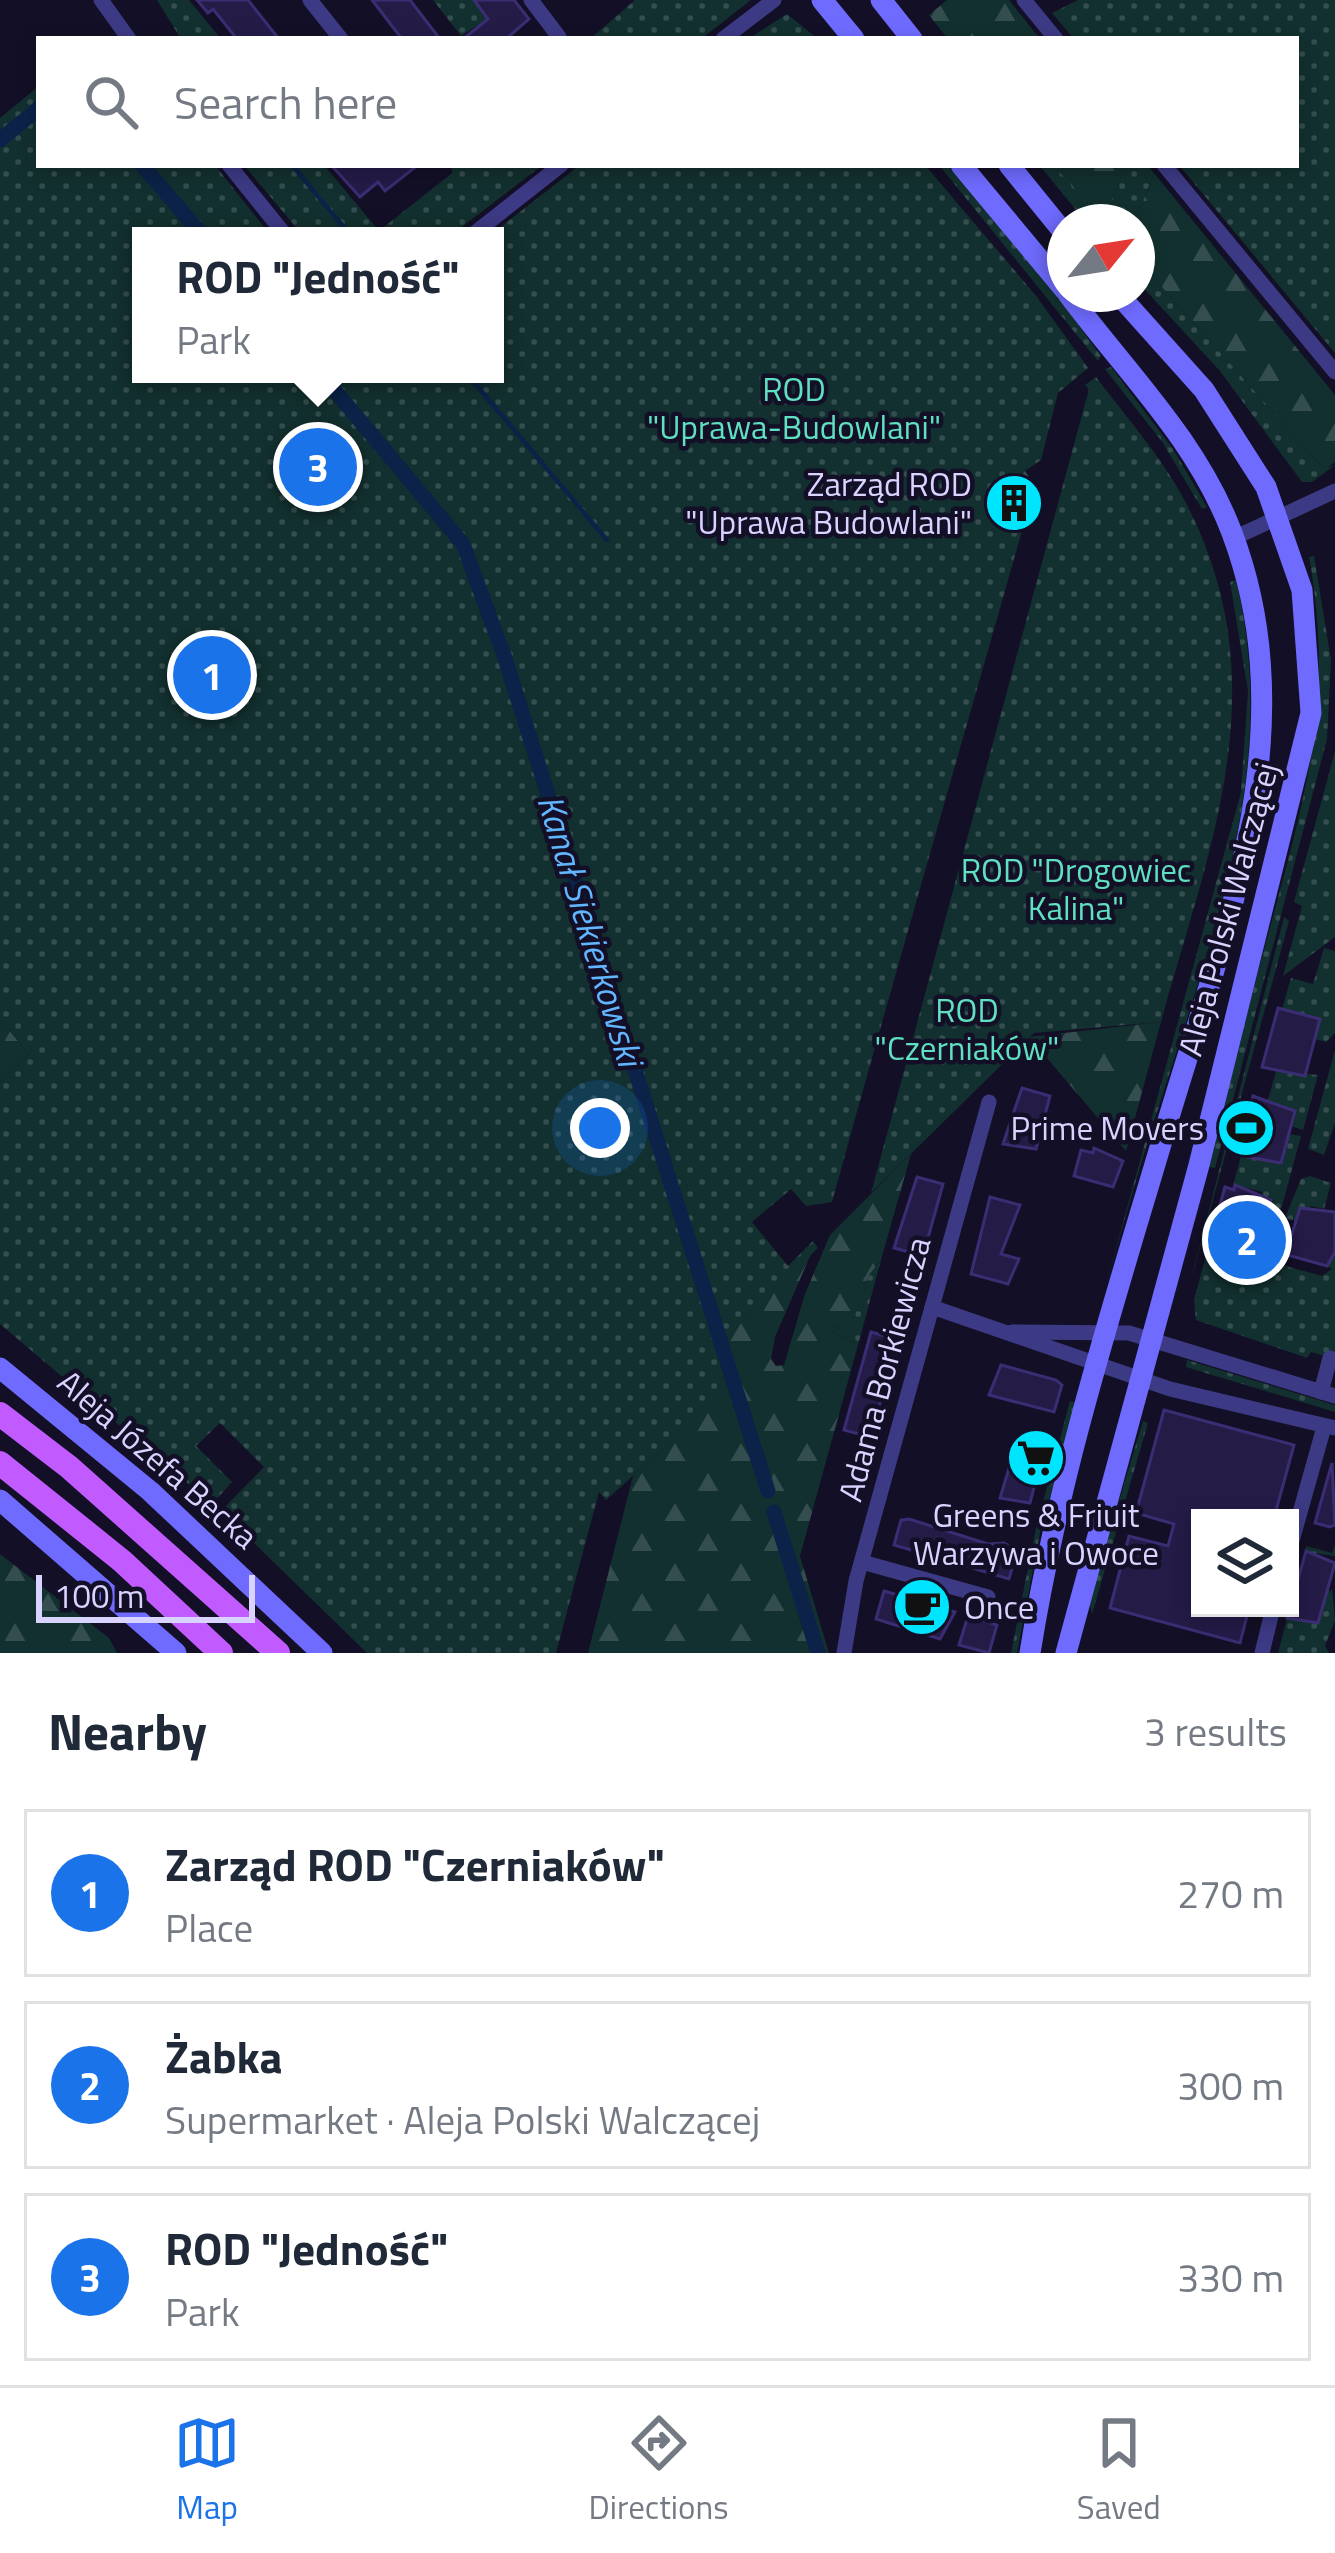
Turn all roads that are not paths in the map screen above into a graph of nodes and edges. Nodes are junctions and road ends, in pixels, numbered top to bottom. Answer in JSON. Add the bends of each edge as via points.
{"nodes":[{"id":1,"x":100,"y":0,"type":"edge"},
{"id":2,"x":310,"y":0,"type":"edge"},
{"id":3,"x":531,"y":0,"type":"edge"},
{"id":4,"x":774,"y":0,"type":"edge"},
{"id":5,"x":822,"y":0,"type":"edge"},
{"id":6,"x":881,"y":0,"type":"edge"},
{"id":7,"x":1024,"y":0,"type":"edge"},
{"id":8,"x":127,"y":36,"type":"edge"},
{"id":9,"x":339,"y":36,"type":"edge"},
{"id":10,"x":558,"y":36,"type":"edge"},
{"id":11,"x":727,"y":36,"type":"edge"},
{"id":12,"x":852,"y":36,"type":"edge"},
{"id":13,"x":910,"y":36,"type":"edge"},
{"id":14,"x":1053,"y":36,"type":"edge"},
{"id":15,"x":231,"y":168,"type":"edge"},
{"id":16,"x":556,"y":168,"type":"edge"},
{"id":17,"x":963,"y":168,"type":"edge"},
{"id":18,"x":1011,"y":168,"type":"edge"},
{"id":19,"x":1166,"y":168,"type":"edge"},
{"id":20,"x":1047,"y":212,"type":"edge"},
{"id":21,"x":279,"y":227,"type":"edge"},
{"id":22,"x":482,"y":227,"type":"edge"},
{"id":23,"x":1047,"y":269,"type":"edge"},
{"id":24,"x":1082,"y":312,"type":"edge"},
{"id":25,"x":1133,"y":312,"type":"edge"},
{"id":26,"x":1335,"y":372,"type":"edge"},
{"id":27,"x":1335,"y":491,"type":"edge"},
{"id":28,"x":1279,"y":519,"type":"junction"},
{"id":29,"x":1234,"y":538,"type":"junction"},
{"id":30,"x":989,"y":1102,"type":"dead end"},
{"id":31,"x":932,"y":1306,"type":"junction"},
{"id":32,"x":1106,"y":1331,"type":"junction"},
{"id":33,"x":1011,"y":1332,"type":"junction"},
{"id":34,"x":1153,"y":1340,"type":"junction"},
{"id":35,"x":1330,"y":1358,"type":"dead end"},
{"id":36,"x":1095,"y":1366,"type":"junction"},
{"id":37,"x":0,"y":1368,"type":"edge"},
{"id":38,"x":1141,"y":1379,"type":"junction"},
{"id":39,"x":1328,"y":1394,"type":"edge"},
{"id":40,"x":0,"y":1414,"type":"edge"},
{"id":41,"x":1329,"y":1427,"type":"edge"},
{"id":42,"x":0,"y":1463,"type":"edge"},
{"id":43,"x":0,"y":1500,"type":"edge"},
{"id":44,"x":1299,"y":1520,"type":"edge"},
{"id":45,"x":862,"y":1562,"type":"junction"},
{"id":46,"x":988,"y":1597,"type":"dead end"},
{"id":47,"x":1271,"y":1617,"type":"edge"},
{"id":48,"x":176,"y":1653,"type":"edge"},
{"id":49,"x":221,"y":1653,"type":"edge"},
{"id":50,"x":278,"y":1653,"type":"edge"},
{"id":51,"x":322,"y":1653,"type":"edge"},
{"id":52,"x":844,"y":1653,"type":"edge"},
{"id":53,"x":1030,"y":1653,"type":"edge"},
{"id":54,"x":1066,"y":1653,"type":"edge"},
{"id":55,"x":1262,"y":1653,"type":"edge"}],
"edges":[{"from":1,"to":8,"type":"street"},
{"from":2,"to":9,"type":"street"},
{"from":3,"to":10,"type":"street"},
{"from":4,"to":11,"type":"street"},
{"from":5,"to":12,"type":"main road"},
{"from":6,"to":13,"type":"main road"},
{"from":7,"to":14,"type":"street"},
{"from":15,"to":21,"type":"street"},
{"from":16,"to":22,"type":"street"},
{"from":17,"to":23,"type":"main road","name":"Aleja Polski Walczącej"},
{"from":18,"to":20,"type":"main road"},
{"from":19,"to":26,"type":"street"},
{"from":24,"to":29,"type":"main road","name":"Aleja Polski Walczącej","via":[[1187,445]]},
{"from":25,"to":28,"type":"main road","name":"Aleja Polski Walczącej","via":[[1226,421]]},
{"from":27,"to":28,"type":"street"},
{"from":28,"to":29,"type":"street"},
{"from":28,"to":34,"type":"main road","name":"Aleja Polski Walczącej","via":[[1308,621],[1311,713]]},
{"from":29,"to":32,"type":"main road","name":"Aleja Polski Walczącej","via":[[1264,683],[1256,803]]},
{"from":30,"to":31,"type":"street","name":"Adama Borkiewicza"},
{"from":31,"to":33,"type":"street"},
{"from":31,"to":45,"type":"street","name":"Adama Borkiewicza"},
{"from":32,"to":33,"type":"street"},
{"from":32,"to":34,"type":"street"},
{"from":32,"to":36,"type":"main road","name":"Aleja Polski Walczącej"},
{"from":33,"to":36,"type":"street"},
{"from":34,"to":38,"type":"main road","name":"Aleja Polski Walczącej"},
{"from":34,"to":39,"type":"street"},
{"from":35,"to":39,"type":"street"},
{"from":36,"to":38,"type":"street"},
{"from":36,"to":53,"type":"main road","name":"Aleja Polski Walczącej"},
{"from":37,"to":51,"type":"main road","name":"Aleja Józefa Becka","via":[[150,1491]]},
{"from":38,"to":41,"type":"street"},
{"from":38,"to":54,"type":"main road","name":"Aleja Polski Walczącej"},
{"from":40,"to":50,"type":"main road","name":"Aleja Józefa Becka"},
{"from":41,"to":44,"type":"street"},
{"from":42,"to":49,"type":"main road"},
{"from":43,"to":48,"type":"main road"},
{"from":45,"to":46,"type":"street"},
{"from":45,"to":52,"type":"street","name":"Adama Borkiewicza"},
{"from":47,"to":55,"type":"street"}]}
